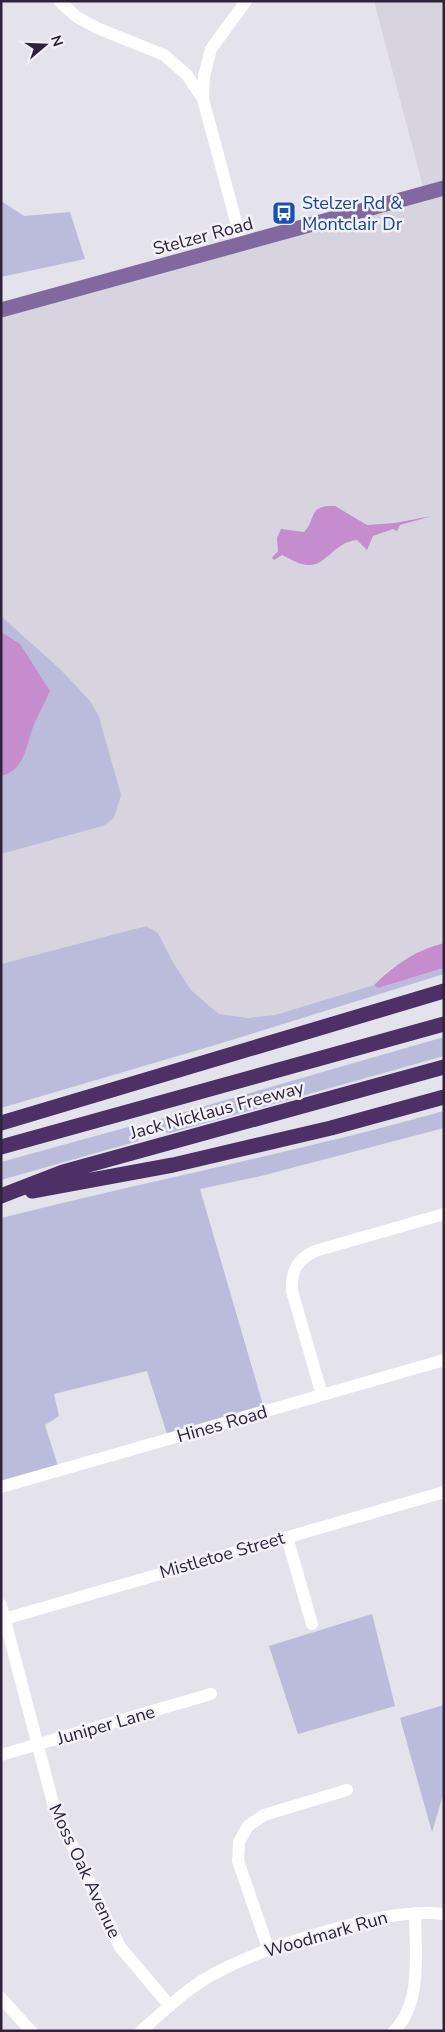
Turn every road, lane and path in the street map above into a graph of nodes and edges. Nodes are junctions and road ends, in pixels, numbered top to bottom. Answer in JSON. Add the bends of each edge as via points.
{"nodes":[{"id":1,"x":59,"y":1,"type":"edge"},
{"id":2,"x":246,"y":1,"type":"edge"},
{"id":3,"x":203,"y":99,"type":"junction"},
{"id":4,"x":444,"y":188,"type":"edge"},
{"id":5,"x":242,"y":244,"type":"junction"},
{"id":6,"x":1,"y":310,"type":"edge"},
{"id":7,"x":444,"y":991,"type":"edge"},
{"id":8,"x":444,"y":1024,"type":"edge"},
{"id":9,"x":444,"y":1067,"type":"edge"},
{"id":10,"x":444,"y":1097,"type":"edge"},
{"id":11,"x":1,"y":1123,"type":"edge"},
{"id":12,"x":1,"y":1147,"type":"edge"},
{"id":13,"x":1,"y":1196,"type":"edge"},
{"id":14,"x":444,"y":1214,"type":"edge"},
{"id":15,"x":444,"y":1360,"type":"edge"},
{"id":16,"x":322,"y":1395,"type":"junction"},
{"id":17,"x":1,"y":1488,"type":"edge"},
{"id":18,"x":444,"y":1492,"type":"edge"},
{"id":19,"x":287,"y":1537,"type":"junction"},
{"id":20,"x":1,"y":1605,"type":"edge"},
{"id":21,"x":3,"y":1619,"type":"edge"},
{"id":22,"x":312,"y":1624,"type":"dead end"},
{"id":23,"x":211,"y":1694,"type":"dead end"},
{"id":24,"x":38,"y":1745,"type":"junction"},
{"id":25,"x":1,"y":1755,"type":"edge"},
{"id":26,"x":347,"y":1790,"type":"dead end"},
{"id":27,"x":415,"y":1913,"type":"junction"},
{"id":28,"x":444,"y":1914,"type":"edge"},
{"id":29,"x":268,"y":1948,"type":"junction"},
{"id":30,"x":1,"y":1998,"type":"edge"},
{"id":31,"x":170,"y":2006,"type":"junction"},
{"id":32,"x":31,"y":2031,"type":"edge"},
{"id":33,"x":142,"y":2031,"type":"edge"},
{"id":34,"x":394,"y":2031,"type":"edge"}],
"edges":[{"from":1,"to":3,"type":"street","via":[[77,17],[97,28],[164,55],[187,75]]},
{"from":2,"to":3,"type":"street","via":[[212,49],[204,76]]},
{"from":3,"to":5,"type":"street"},
{"from":4,"to":5,"type":"main road","name":"Stelzer Road"},
{"from":5,"to":6,"type":"main road","name":"Stelzer Road"},
{"from":7,"to":11,"type":"highway"},
{"from":8,"to":12,"type":"highway","name":"Jack Nicklaus Freeway"},
{"from":9,"to":13,"type":"highway","name":"Jack Nicklaus Freeway","via":[[63,1172]]},
{"from":10,"to":13,"type":"highway","via":[[331,1128],[156,1169]]},
{"from":14,"to":16,"type":"street","via":[[314,1251],[298,1263],[292,1276],[292,1291]]},
{"from":15,"to":16,"type":"street","name":"Hines Road"},
{"from":16,"to":17,"type":"street","name":"Hines Road"},
{"from":18,"to":19,"type":"street","name":"Mistletoe Street"},
{"from":19,"to":21,"type":"street","name":"Mistletoe Street"},
{"from":19,"to":22,"type":"street"},
{"from":20,"to":21,"type":"street","name":"Moss Oak Avenue"},
{"from":21,"to":24,"type":"street","name":"Moss Oak Avenue"},
{"from":23,"to":24,"type":"street","name":"Juniper Lane"},
{"from":24,"to":25,"type":"street","name":"Juniper Lane"},
{"from":24,"to":31,"type":"street","name":"Moss Oak Avenue","via":[[54,1807],[120,1947]]},
{"from":26,"to":29,"type":"street","via":[[264,1815],[248,1826],[239,1842],[238,1861]]},
{"from":27,"to":28,"type":"street","name":"Woodmark Run"},
{"from":27,"to":29,"type":"street","name":"Woodmark Run","via":[[369,1919]]},
{"from":27,"to":34,"type":"street","via":[[416,1983],[402,2023]]},
{"from":29,"to":31,"type":"street","name":"Woodmark Run","via":[[209,1977]]},
{"from":30,"to":32,"type":"street"},
{"from":31,"to":33,"type":"street","name":"Woodmark Run"}]}
